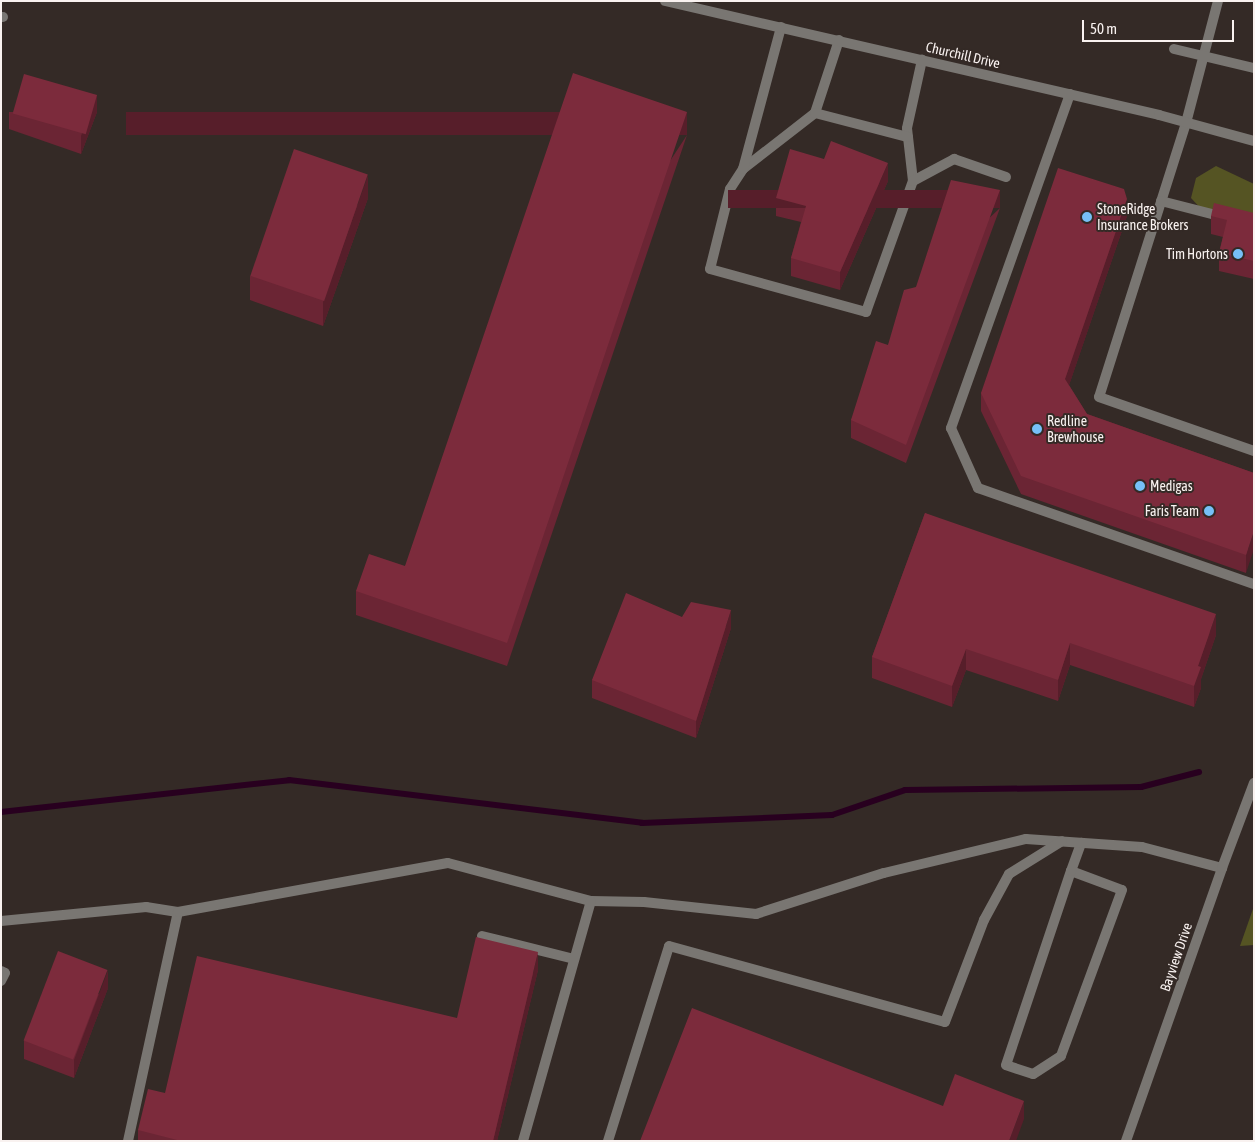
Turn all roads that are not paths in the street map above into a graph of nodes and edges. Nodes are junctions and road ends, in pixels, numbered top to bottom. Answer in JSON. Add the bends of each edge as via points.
{"nodes":[{"id":1,"x":664,"y":1,"type":"edge"},
{"id":2,"x":1218,"y":1,"type":"edge"},
{"id":3,"x":681,"y":2,"type":"edge"},
{"id":4,"x":781,"y":27,"type":"junction"},
{"id":5,"x":839,"y":40,"type":"junction"},
{"id":6,"x":1174,"y":49,"type":"dead end"},
{"id":7,"x":1204,"y":56,"type":"junction"},
{"id":8,"x":922,"y":60,"type":"junction"},
{"id":9,"x":1254,"y":68,"type":"edge"},
{"id":10,"x":1070,"y":94,"type":"junction"},
{"id":11,"x":815,"y":113,"type":"junction"},
{"id":12,"x":1186,"y":122,"type":"junction"},
{"id":13,"x":908,"y":137,"type":"junction"},
{"id":14,"x":1254,"y":141,"type":"edge"},
{"id":15,"x":744,"y":169,"type":"junction"},
{"id":16,"x":1006,"y":177,"type":"dead end"},
{"id":17,"x":913,"y":181,"type":"junction"},
{"id":18,"x":1161,"y":201,"type":"junction"},
{"id":19,"x":1237,"y":220,"type":"edge"},
{"id":20,"x":1254,"y":451,"type":"edge"},
{"id":21,"x":1254,"y":584,"type":"edge"},
{"id":22,"x":1254,"y":783,"type":"edge"},
{"id":23,"x":1062,"y":841,"type":"junction"},
{"id":24,"x":1080,"y":843,"type":"junction"},
{"id":25,"x":1222,"y":868,"type":"junction"},
{"id":26,"x":1071,"y":871,"type":"junction"},
{"id":27,"x":591,"y":901,"type":"junction"},
{"id":28,"x":178,"y":912,"type":"junction"},
{"id":29,"x":1,"y":921,"type":"edge"},
{"id":30,"x":482,"y":936,"type":"edge"},
{"id":31,"x":574,"y":959,"type":"junction"},
{"id":32,"x":1,"y":971,"type":"edge"},
{"id":33,"x":1,"y":981,"type":"edge"},
{"id":34,"x":128,"y":1141,"type":"edge"},
{"id":35,"x":523,"y":1141,"type":"edge"},
{"id":36,"x":608,"y":1141,"type":"edge"},
{"id":37,"x":1126,"y":1141,"type":"edge"}],
"edges":[{"from":1,"to":3,"type":"street","name":"Churchill Drive"},
{"from":2,"to":7,"type":"street"},
{"from":3,"to":4,"type":"street","name":"Churchill Drive"},
{"from":4,"to":5,"type":"street","name":"Churchill Drive"},
{"from":4,"to":15,"type":"street"},
{"from":5,"to":8,"type":"street","name":"Churchill Drive"},
{"from":5,"to":11,"type":"street"},
{"from":6,"to":7,"type":"street"},
{"from":7,"to":9,"type":"street"},
{"from":7,"to":12,"type":"street"},
{"from":8,"to":10,"type":"street","name":"Churchill Drive"},
{"from":8,"to":13,"type":"street","via":[[907,128]]},
{"from":10,"to":12,"type":"street","name":"Churchill Drive"},
{"from":10,"to":21,"type":"street","via":[[951,428],[978,488]]},
{"from":11,"to":13,"type":"street"},
{"from":11,"to":15,"type":"street"},
{"from":12,"to":14,"type":"street","name":"Churchill Drive"},
{"from":12,"to":18,"type":"street"},
{"from":13,"to":17,"type":"street"},
{"from":15,"to":17,"type":"street","via":[[730,189],[710,269],[866,312]]},
{"from":16,"to":17,"type":"street","via":[[954,159]]},
{"from":18,"to":19,"type":"street"},
{"from":18,"to":20,"type":"street","via":[[1099,397]]},
{"from":22,"to":25,"type":"street","name":"Bayview Drive"},
{"from":23,"to":24,"type":"street"},
{"from":23,"to":27,"type":"street","via":[[1026,839],[884,873],[756,914],[644,902]]},
{"from":23,"to":36,"type":"street","via":[[1009,874],[984,920],[945,1022],[669,946]]},
{"from":24,"to":25,"type":"street","via":[[1142,847]]},
{"from":24,"to":26,"type":"street"},
{"from":25,"to":37,"type":"street","name":"Bayview Drive"},
{"from":26,"to":26,"type":"street","via":[[1006,1065],[1033,1074],[1061,1056],[1122,890]]},
{"from":27,"to":28,"type":"street","via":[[448,863]]},
{"from":27,"to":31,"type":"street"},
{"from":28,"to":29,"type":"street","via":[[146,907]]},
{"from":28,"to":34,"type":"street"},
{"from":30,"to":31,"type":"street"},
{"from":31,"to":35,"type":"street"},
{"from":32,"to":33,"type":"street","via":[[5,972]]}]}
